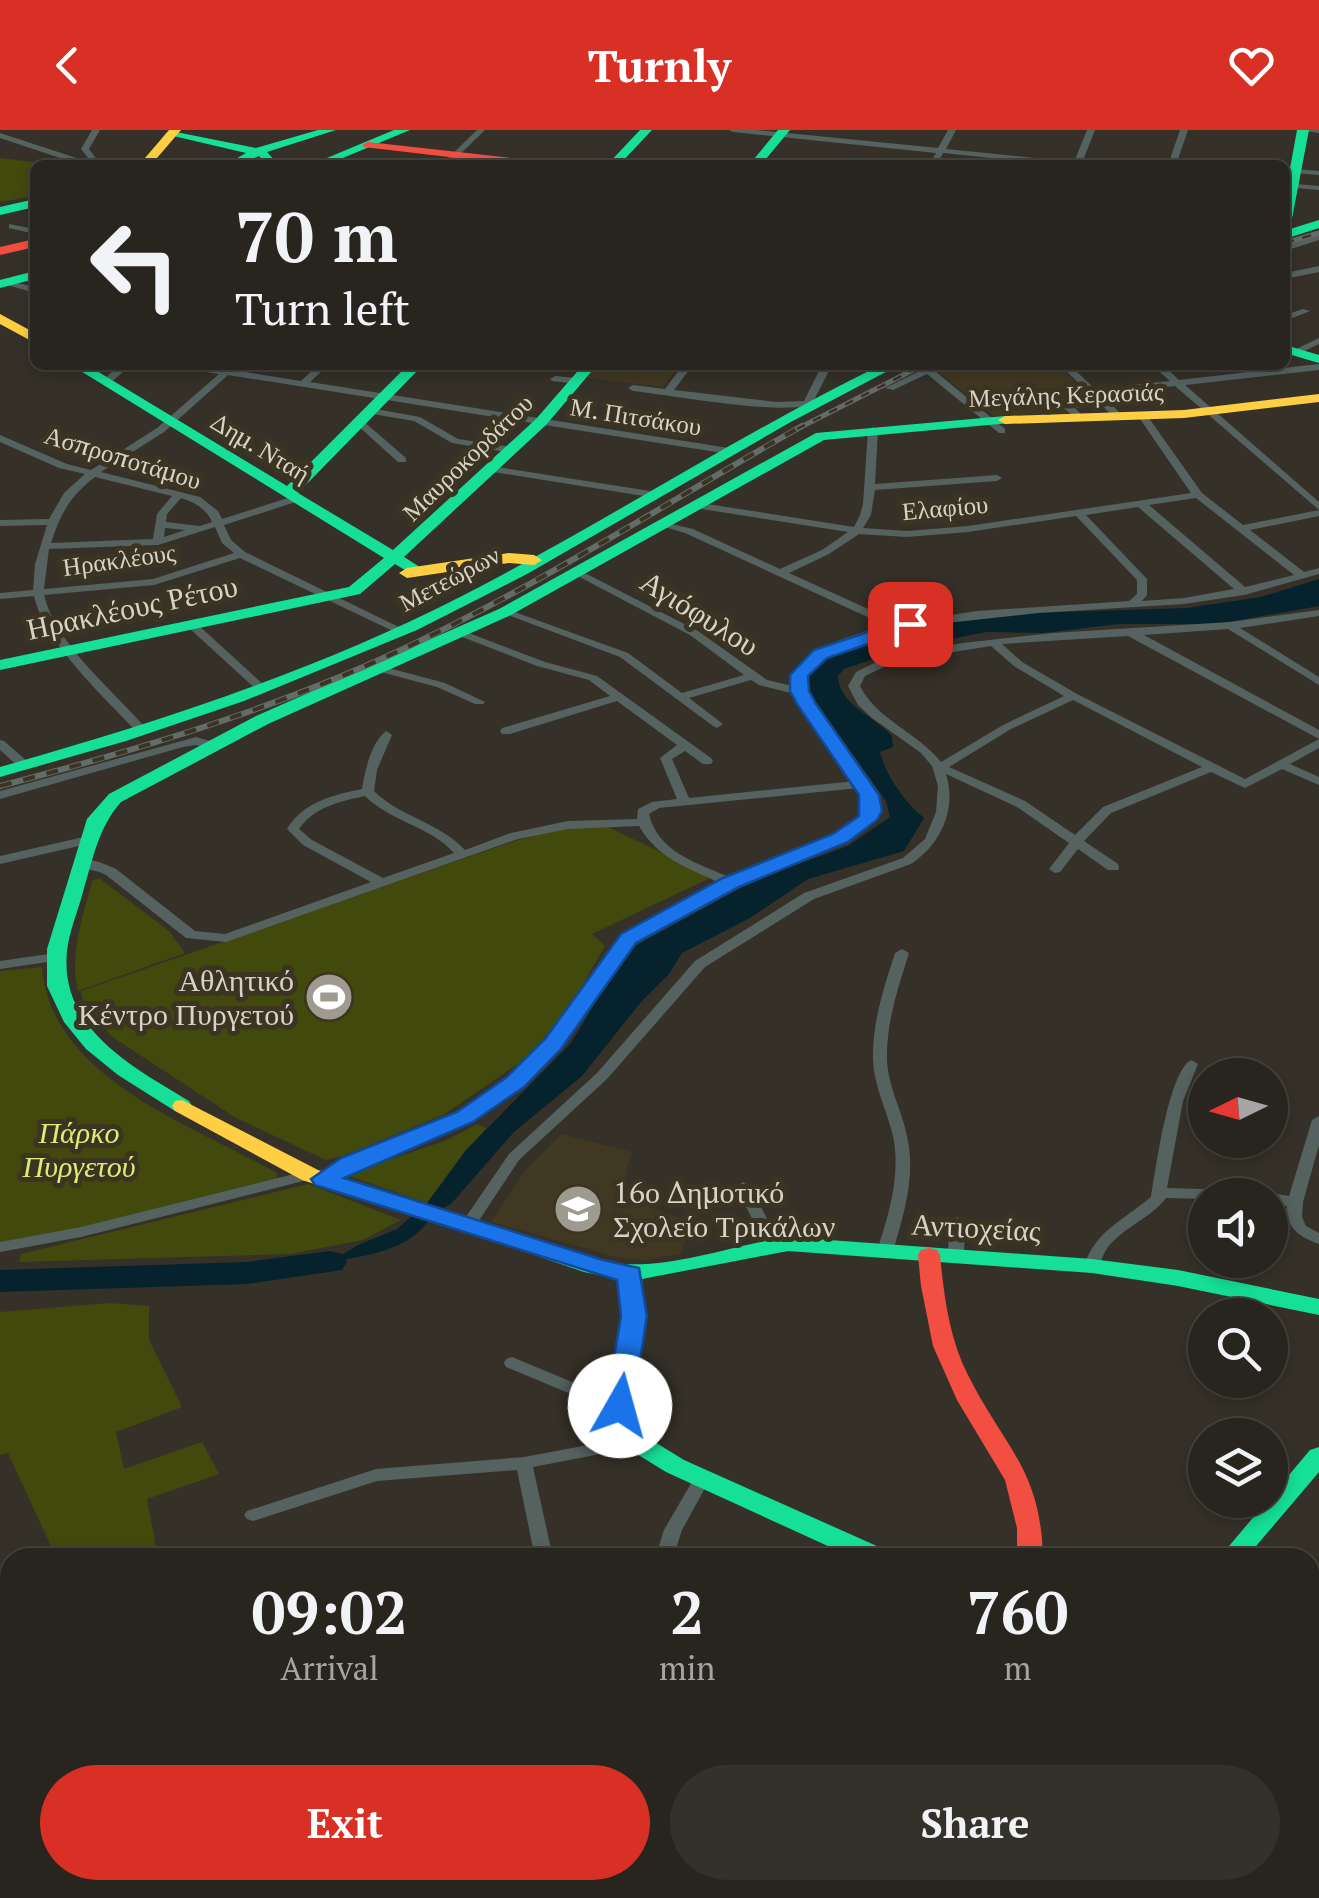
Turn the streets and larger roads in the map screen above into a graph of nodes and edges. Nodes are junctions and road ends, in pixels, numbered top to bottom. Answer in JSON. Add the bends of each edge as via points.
{"nodes":[{"id":1,"x":96,"y":130,"type":"edge"},
{"id":2,"x":330,"y":130,"type":"edge"},
{"id":3,"x":404,"y":130,"type":"edge"},
{"id":4,"x":481,"y":130,"type":"edge"},
{"id":5,"x":646,"y":130,"type":"edge"},
{"id":6,"x":733,"y":130,"type":"edge"},
{"id":7,"x":952,"y":130,"type":"edge"},
{"id":8,"x":1091,"y":130,"type":"edge"},
{"id":9,"x":1184,"y":130,"type":"edge"},
{"id":10,"x":1302,"y":130,"type":"edge"},
{"id":11,"x":1319,"y":131,"type":"edge"},
{"id":12,"x":173,"y":132,"type":"edge"},
{"id":13,"x":782,"y":132,"type":"edge"},
{"id":14,"x":0,"y":136,"type":"edge"},
{"id":15,"x":368,"y":145,"type":"junction"},
{"id":16,"x":941,"y":150,"type":"junction"},
{"id":17,"x":74,"y":160,"type":"edge"},
{"id":18,"x":93,"y":160,"type":"edge"},
{"id":19,"x":149,"y":160,"type":"edge"},
{"id":20,"x":257,"y":160,"type":"edge"},
{"id":21,"x":262,"y":160,"type":"edge"},
{"id":22,"x":335,"y":160,"type":"edge"},
{"id":23,"x":450,"y":160,"type":"edge"},
{"id":24,"x":618,"y":160,"type":"edge"},
{"id":25,"x":760,"y":160,"type":"edge"},
{"id":26,"x":936,"y":160,"type":"edge"},
{"id":27,"x":1032,"y":160,"type":"edge"},
{"id":28,"x":1080,"y":160,"type":"edge"},
{"id":29,"x":1174,"y":160,"type":"edge"},
{"id":30,"x":1319,"y":173,"type":"edge"},
{"id":31,"x":1291,"y":181,"type":"edge"},
{"id":32,"x":1319,"y":188,"type":"edge"},
{"id":33,"x":30,"y":207,"type":"edge"},
{"id":34,"x":6,"y":219,"type":"edge"},
{"id":35,"x":1319,"y":224,"type":"edge"},
{"id":36,"x":30,"y":230,"type":"edge"},
{"id":37,"x":1290,"y":231,"type":"edge"},
{"id":38,"x":1319,"y":237,"type":"edge"},
{"id":39,"x":30,"y":244,"type":"edge"},
{"id":40,"x":1290,"y":246,"type":"edge"},
{"id":41,"x":0,"y":250,"type":"edge"},
{"id":42,"x":1319,"y":269,"type":"edge"},
{"id":43,"x":1290,"y":275,"type":"edge"},
{"id":44,"x":30,"y":276,"type":"edge"},
{"id":45,"x":3,"y":283,"type":"edge"},
{"id":46,"x":30,"y":289,"type":"edge"},
{"id":47,"x":1306,"y":311,"type":"dead end"},
{"id":48,"x":1290,"y":316,"type":"edge"},
{"id":49,"x":0,"y":318,"type":"edge"},
{"id":50,"x":30,"y":336,"type":"edge"},
{"id":51,"x":1319,"y":341,"type":"edge"},
{"id":52,"x":1290,"y":351,"type":"edge"},
{"id":53,"x":1319,"y":358,"type":"edge"},
{"id":54,"x":1319,"y":367,"type":"edge"},
{"id":55,"x":86,"y":370,"type":"edge"},
{"id":56,"x":120,"y":370,"type":"edge"},
{"id":57,"x":229,"y":370,"type":"edge"},
{"id":58,"x":235,"y":370,"type":"edge"},
{"id":59,"x":317,"y":370,"type":"edge"},
{"id":60,"x":411,"y":370,"type":"edge"},
{"id":61,"x":578,"y":370,"type":"edge"},
{"id":62,"x":684,"y":370,"type":"edge"},
{"id":63,"x":825,"y":370,"type":"edge"},
{"id":64,"x":881,"y":370,"type":"edge"},
{"id":65,"x":928,"y":370,"type":"joint"},
{"id":66,"x":1070,"y":370,"type":"edge"},
{"id":67,"x":1163,"y":370,"type":"edge"},
{"id":68,"x":106,"y":382,"type":"junction"},
{"id":69,"x":302,"y":384,"type":"junction"},
{"id":70,"x":1179,"y":384,"type":"junction"},
{"id":71,"x":634,"y":388,"type":"dead end"},
{"id":72,"x":890,"y":388,"type":"dead end"},
{"id":73,"x":668,"y":392,"type":"junction"},
{"id":74,"x":1095,"y":392,"type":"junction"},
{"id":75,"x":1319,"y":398,"type":"edge"},
{"id":76,"x":807,"y":404,"type":"junction"},
{"id":77,"x":371,"y":410,"type":"junction"},
{"id":78,"x":1112,"y":410,"type":"junction"},
{"id":79,"x":1212,"y":412,"type":"junction"},
{"id":80,"x":1143,"y":416,"type":"junction"},
{"id":81,"x":171,"y":422,"type":"junction"},
{"id":82,"x":541,"y":422,"type":"junction"},
{"id":83,"x":995,"y":426,"type":"junction"},
{"id":84,"x":873,"y":430,"type":"junction"},
{"id":85,"x":0,"y":438,"type":"edge"},
{"id":86,"x":511,"y":450,"type":"junction"},
{"id":87,"x":729,"y":451,"type":"junction"},
{"id":88,"x":402,"y":460,"type":"dead end"},
{"id":89,"x":491,"y":469,"type":"junction"},
{"id":90,"x":94,"y":474,"type":"junction"},
{"id":91,"x":997,"y":478,"type":"dead end"},
{"id":92,"x":868,"y":488,"type":"junction"},
{"id":93,"x":179,"y":494,"type":"junction"},
{"id":94,"x":650,"y":494,"type":"junction"},
{"id":95,"x":293,"y":496,"type":"junction"},
{"id":96,"x":1198,"y":496,"type":"junction"},
{"id":97,"x":1141,"y":504,"type":"junction"},
{"id":98,"x":694,"y":505,"type":"junction"},
{"id":99,"x":1319,"y":510,"type":"edge"},
{"id":100,"x":1080,"y":514,"type":"junction"},
{"id":101,"x":53,"y":522,"type":"junction"},
{"id":102,"x":662,"y":523,"type":"junction"},
{"id":103,"x":0,"y":524,"type":"edge"},
{"id":104,"x":160,"y":524,"type":"junction"},
{"id":105,"x":220,"y":524,"type":"junction"},
{"id":106,"x":856,"y":529,"type":"junction"},
{"id":107,"x":1242,"y":529,"type":"junction"},
{"id":108,"x":204,"y":530,"type":"junction"},
{"id":109,"x":158,"y":542,"type":"junction"},
{"id":110,"x":46,"y":546,"type":"junction"},
{"id":111,"x":241,"y":554,"type":"junction"},
{"id":112,"x":396,"y":558,"type":"junction"},
{"id":113,"x":534,"y":560,"type":"junction"},
{"id":114,"x":1319,"y":571,"type":"edge"},
{"id":115,"x":418,"y":572,"type":"junction"},
{"id":116,"x":575,"y":572,"type":"junction"},
{"id":117,"x":782,"y":572,"type":"junction"},
{"id":118,"x":1302,"y":576,"type":"junction"},
{"id":119,"x":372,"y":578,"type":"junction"},
{"id":120,"x":1244,"y":592,"type":"junction"},
{"id":121,"x":38,"y":593,"type":"junction"},
{"id":122,"x":328,"y":594,"type":"junction"},
{"id":123,"x":0,"y":596,"type":"edge"},
{"id":124,"x":1134,"y":602,"type":"junction"},
{"id":125,"x":275,"y":608,"type":"joint"},
{"id":126,"x":504,"y":612,"type":"junction"},
{"id":127,"x":1319,"y":613,"type":"edge"},
{"id":128,"x":192,"y":625,"type":"junction"},
{"id":129,"x":896,"y":626,"type":"junction"},
{"id":130,"x":1233,"y":628,"type":"junction"},
{"id":131,"x":1127,"y":630,"type":"junction"},
{"id":132,"x":401,"y":631,"type":"junction"},
{"id":133,"x":461,"y":634,"type":"junction"},
{"id":134,"x":993,"y":642,"type":"junction"},
{"id":135,"x":70,"y":650,"type":"junction"},
{"id":136,"x":338,"y":658,"type":"junction"},
{"id":137,"x":0,"y":664,"type":"edge"},
{"id":138,"x":381,"y":669,"type":"junction"},
{"id":139,"x":752,"y":676,"type":"junction"},
{"id":140,"x":1319,"y":682,"type":"edge"},
{"id":141,"x":262,"y":689,"type":"junction"},
{"id":142,"x":800,"y":691,"type":"junction"},
{"id":143,"x":1073,"y":696,"type":"junction"},
{"id":144,"x":618,"y":697,"type":"junction"},
{"id":145,"x":680,"y":698,"type":"junction"},
{"id":146,"x":479,"y":702,"type":"dead end"},
{"id":147,"x":716,"y":724,"type":"dead end"},
{"id":148,"x":244,"y":729,"type":"junction"},
{"id":149,"x":140,"y":730,"type":"junction"},
{"id":150,"x":506,"y":730,"type":"dead end"},
{"id":151,"x":386,"y":735,"type":"dead end"},
{"id":152,"x":1319,"y":736,"type":"edge"},
{"id":153,"x":1319,"y":743,"type":"edge"},
{"id":154,"x":0,"y":744,"type":"edge"},
{"id":155,"x":210,"y":746,"type":"junction"},
{"id":156,"x":684,"y":746,"type":"junction"},
{"id":157,"x":707,"y":762,"type":"dead end"},
{"id":158,"x":29,"y":764,"type":"junction"},
{"id":159,"x":1281,"y":764,"type":"junction"},
{"id":160,"x":940,"y":766,"type":"junction"},
{"id":161,"x":1212,"y":767,"type":"junction"},
{"id":162,"x":0,"y":772,"type":"edge"},
{"id":163,"x":1319,"y":780,"type":"edge"},
{"id":164,"x":864,"y":784,"type":"junction"},
{"id":165,"x":368,"y":792,"type":"junction"},
{"id":166,"x":0,"y":795,"type":"edge"},
{"id":167,"x":684,"y":802,"type":"junction"},
{"id":168,"x":643,"y":822,"type":"junction"},
{"id":169,"x":88,"y":840,"type":"junction"},
{"id":170,"x":1078,"y":842,"type":"junction"},
{"id":171,"x":460,"y":852,"type":"junction"},
{"id":172,"x":0,"y":860,"type":"edge"},
{"id":173,"x":80,"y":864,"type":"junction"},
{"id":174,"x":1114,"y":867,"type":"dead end"},
{"id":175,"x":1056,"y":869,"type":"dead end"},
{"id":176,"x":378,"y":881,"type":"junction"},
{"id":177,"x":731,"y":883,"type":"junction"},
{"id":178,"x":902,"y":954,"type":"dead end"},
{"id":179,"x":56,"y":957,"type":"junction"},
{"id":180,"x":0,"y":965,"type":"edge"},
{"id":181,"x":1188,"y":1071,"type":"edge"},
{"id":182,"x":1319,"y":1120,"type":"edge"},
{"id":183,"x":317,"y":1177,"type":"junction"},
{"id":184,"x":743,"y":1188,"type":"dead end"},
{"id":185,"x":1160,"y":1193,"type":"junction"},
{"id":186,"x":1188,"y":1194,"type":"edge"},
{"id":187,"x":1288,"y":1201,"type":"edge"},
{"id":188,"x":1295,"y":1202,"type":"junction"},
{"id":189,"x":958,"y":1222,"type":"dead end"},
{"id":190,"x":462,"y":1226,"type":"junction"},
{"id":191,"x":1319,"y":1240,"type":"edge"},
{"id":192,"x":774,"y":1244,"type":"junction"},
{"id":193,"x":0,"y":1247,"type":"edge"},
{"id":194,"x":885,"y":1251,"type":"junction"},
{"id":195,"x":928,"y":1255,"type":"junction"},
{"id":196,"x":956,"y":1256,"type":"junction"},
{"id":197,"x":1092,"y":1266,"type":"junction"},
{"id":198,"x":630,"y":1274,"type":"junction"},
{"id":199,"x":1319,"y":1307,"type":"edge"},
{"id":200,"x":512,"y":1363,"type":"dead end"},
{"id":201,"x":620,"y":1401,"type":"junction"},
{"id":202,"x":636,"y":1442,"type":"junction"},
{"id":203,"x":1319,"y":1456,"type":"edge"},
{"id":204,"x":524,"y":1463,"type":"junction"},
{"id":205,"x":702,"y":1479,"type":"junction"},
{"id":206,"x":253,"y":1515,"type":"dead end"},
{"id":207,"x":542,"y":1548,"type":"edge"},
{"id":208,"x":667,"y":1548,"type":"edge"},
{"id":209,"x":857,"y":1548,"type":"edge"},
{"id":210,"x":1029,"y":1548,"type":"edge"},
{"id":211,"x":1240,"y":1548,"type":"edge"}],
"edges":[{"from":1,"to":18,"type":"street","via":[[85,150]]},
{"from":2,"to":21,"type":"street"},
{"from":3,"to":15,"type":"street"},
{"from":4,"to":23,"type":"street"},
{"from":5,"to":24,"type":"street"},
{"from":6,"to":13,"type":"street"},
{"from":7,"to":16,"type":"street"},
{"from":8,"to":28,"type":"street"},
{"from":9,"to":29,"type":"street"},
{"from":10,"to":11,"type":"street"},
{"from":10,"to":31,"type":"street"},
{"from":12,"to":19,"type":"street"},
{"from":12,"to":20,"type":"street"},
{"from":13,"to":16,"type":"street"},
{"from":13,"to":25,"type":"street"},
{"from":14,"to":17,"type":"street"},
{"from":15,"to":22,"type":"street"},
{"from":15,"to":23,"type":"street"},
{"from":16,"to":26,"type":"street"},
{"from":16,"to":27,"type":"street"},
{"from":30,"to":31,"type":"street"},
{"from":31,"to":32,"type":"street"},
{"from":33,"to":34,"type":"street"},
{"from":34,"to":36,"type":"street"},
{"from":35,"to":37,"type":"street"},
{"from":38,"to":40,"type":"street"},
{"from":39,"to":41,"type":"street"},
{"from":42,"to":43,"type":"street"},
{"from":44,"to":45,"type":"street"},
{"from":45,"to":46,"type":"street"},
{"from":47,"to":48,"type":"street"},
{"from":49,"to":50,"type":"street"},
{"from":51,"to":52,"type":"street"},
{"from":52,"to":53,"type":"street"},
{"from":54,"to":70,"type":"street"},
{"from":55,"to":68,"type":"street","name":"Δημ. Νταή"},
{"from":56,"to":68,"type":"street"},
{"from":57,"to":81,"type":"street"},
{"from":58,"to":69,"type":"street","name":"Μ. Πιτσάκου"},
{"from":59,"to":69,"type":"street"},
{"from":60,"to":77,"type":"street"},
{"from":61,"to":82,"type":"street","name":"Μαυροκορδάτου"},
{"from":62,"to":73,"type":"street"},
{"from":63,"to":76,"type":"street"},
{"from":64,"to":76,"type":"street","name":"Μετεώρων"},
{"from":65,"to":72,"type":"street"},
{"from":65,"to":83,"type":"street"},
{"from":66,"to":74,"type":"street"},
{"from":67,"to":70,"type":"street"},
{"from":68,"to":81,"type":"street","name":"Δημ. Νταή"},
{"from":69,"to":77,"type":"street","name":"Μ. Πιτσάκου"},
{"from":70,"to":74,"type":"street"},
{"from":70,"to":79,"type":"street"},
{"from":71,"to":73,"type":"street"},
{"from":73,"to":76,"type":"street"},
{"from":74,"to":78,"type":"street"},
{"from":75,"to":79,"type":"street","name":"Μεγάλης Κερασιάς"},
{"from":76,"to":87,"type":"street","name":"Μετεώρων"},
{"from":77,"to":82,"type":"street","name":"Μ. Πιτσάκου"},
{"from":77,"to":86,"type":"street","via":[[418,419],[455,441]]},
{"from":77,"to":88,"type":"street"},
{"from":77,"to":95,"type":"street"},
{"from":78,"to":80,"type":"street","name":"Μεγάλης Κερασιάς"},
{"from":78,"to":83,"type":"street","name":"Μεγάλης Κερασιάς"},
{"from":79,"to":80,"type":"street","name":"Μεγάλης Κερασιάς"},
{"from":79,"to":99,"type":"street"},
{"from":80,"to":96,"type":"street"},
{"from":81,"to":90,"type":"street"},
{"from":81,"to":95,"type":"street","name":"Δημ. Νταή"},
{"from":82,"to":86,"type":"street","name":"Μαυροκορδάτου"},
{"from":82,"to":87,"type":"street","name":"Μ. Πιτσάκου"},
{"from":83,"to":84,"type":"street","name":"Μεγάλης Κερασιάς"},
{"from":84,"to":92,"type":"street"},
{"from":84,"to":98,"type":"street","name":"Μεγάλης Κερασιάς","via":[[821,436]]},
{"from":85,"to":90,"type":"street","name":"Ασπροποτάμου"},
{"from":86,"to":89,"type":"street","name":"Μαυροκορδάτου"},
{"from":87,"to":94,"type":"street","name":"Μετεώρων"},
{"from":89,"to":94,"type":"street"},
{"from":89,"to":112,"type":"street","name":"Μαυροκορδάτου"},
{"from":90,"to":93,"type":"street","name":"Ασπροποτάμου"},
{"from":90,"to":101,"type":"street","via":[[65,498]]},
{"from":91,"to":92,"type":"street"},
{"from":92,"to":106,"type":"street","via":[[865,518]]},
{"from":93,"to":104,"type":"street"},
{"from":93,"to":105,"type":"street","name":"Ασπροποτάμου","via":[[206,506]]},
{"from":94,"to":113,"type":"street","name":"Μετεώρων"},
{"from":95,"to":105,"type":"street"},
{"from":95,"to":112,"type":"street","name":"Δημ. Νταή"},
{"from":96,"to":97,"type":"street","name":"Ελαφίου"},
{"from":96,"to":107,"type":"street"},
{"from":97,"to":100,"type":"street","name":"Ελαφίου"},
{"from":97,"to":120,"type":"street"},
{"from":98,"to":102,"type":"street","name":"Μεγάλης Κερασιάς"},
{"from":98,"to":106,"type":"street","name":"Ελαφίου"},
{"from":99,"to":107,"type":"street"},
{"from":100,"to":106,"type":"street","name":"Ελαφίου","via":[[924,532]]},
{"from":100,"to":124,"type":"street","via":[[1142,580],[1142,595]]},
{"from":101,"to":103,"type":"street"},
{"from":101,"to":110,"type":"street"},
{"from":102,"to":116,"type":"street","name":"Μεγάλης Κερασιάς"},
{"from":102,"to":117,"type":"street"},
{"from":104,"to":108,"type":"street"},
{"from":104,"to":109,"type":"street"},
{"from":105,"to":108,"type":"street"},
{"from":105,"to":111,"type":"street","name":"Ασπροποτάμου"},
{"from":106,"to":117,"type":"street"},
{"from":107,"to":118,"type":"street"},
{"from":108,"to":109,"type":"street"},
{"from":109,"to":110,"type":"street"},
{"from":110,"to":121,"type":"street"},
{"from":111,"to":121,"type":"street","name":"Ηρακλέους","via":[[154,582]]},
{"from":111,"to":122,"type":"street"},
{"from":112,"to":115,"type":"street","name":"Δημ. Νταή"},
{"from":112,"to":119,"type":"street","name":"Μαυροκορδάτου"},
{"from":113,"to":115,"type":"street"},
{"from":113,"to":132,"type":"street","name":"Μετεώρων"},
{"from":114,"to":118,"type":"street"},
{"from":115,"to":119,"type":"street"},
{"from":116,"to":126,"type":"street","name":"Μεγάλης Κερασιάς"},
{"from":116,"to":139,"type":"street","name":"Αγιόφυλου","via":[[694,632]]},
{"from":117,"to":129,"type":"street"},
{"from":118,"to":120,"type":"street"},
{"from":119,"to":122,"type":"street","name":"Μαυροκορδάτου"},
{"from":120,"to":124,"type":"street"},
{"from":121,"to":123,"type":"street","name":"Ηρακλέους"},
{"from":121,"to":135,"type":"street"},
{"from":122,"to":125,"type":"street","name":"Μαυροκορδάτου"},
{"from":122,"to":132,"type":"street"},
{"from":124,"to":129,"type":"street"},
{"from":125,"to":128,"type":"street","name":"Ηρακλέους Ρέτου"},
{"from":126,"to":133,"type":"street","name":"Μεγάλης Κερασιάς"},
{"from":126,"to":145,"type":"street","via":[[624,655]]},
{"from":127,"to":130,"type":"street"},
{"from":128,"to":135,"type":"street","name":"Ηρακλέους Ρέτου"},
{"from":128,"to":141,"type":"street"},
{"from":129,"to":142,"type":"street","via":[[812,658],[799,675]]},
{"from":130,"to":131,"type":"street"},
{"from":130,"to":140,"type":"street"},
{"from":131,"to":134,"type":"street"},
{"from":131,"to":152,"type":"street"},
{"from":132,"to":136,"type":"street","name":"Μετεώρων"},
{"from":133,"to":138,"type":"street","name":"Μεγάλης Κερασιάς"},
{"from":133,"to":144,"type":"street","via":[[583,674]]},
{"from":134,"to":143,"type":"street"},
{"from":134,"to":160,"type":"street","via":[[896,660],[855,681],[860,699]]},
{"from":135,"to":137,"type":"street","name":"Ηρακλέους Ρέτου"},
{"from":135,"to":149,"type":"street"},
{"from":136,"to":141,"type":"street","name":"Μετεώρων"},
{"from":136,"to":148,"type":"street","via":[[298,685],[235,712]]},
{"from":138,"to":146,"type":"street"},
{"from":138,"to":148,"type":"street","name":"Μεγάλης Κερασιάς"},
{"from":139,"to":142,"type":"street","name":"Αγιόφυλου"},
{"from":139,"to":145,"type":"street"},
{"from":141,"to":149,"type":"street","name":"Μετεώρων"},
{"from":142,"to":164,"type":"street"},
{"from":143,"to":160,"type":"street"},
{"from":143,"to":161,"type":"street"},
{"from":144,"to":150,"type":"street"},
{"from":144,"to":156,"type":"street"},
{"from":145,"to":147,"type":"street"},
{"from":148,"to":155,"type":"street","name":"Μεγάλης Κερασιάς"},
{"from":148,"to":158,"type":"street","via":[[204,720]]},
{"from":149,"to":158,"type":"street","name":"Μετεώρων"},
{"from":151,"to":165,"type":"street"},
{"from":153,"to":159,"type":"street"},
{"from":154,"to":158,"type":"street"},
{"from":155,"to":166,"type":"street","via":[[181,744]]},
{"from":155,"to":169,"type":"street","name":"Μεγάλης Κερασιάς","via":[[115,798]]},
{"from":156,"to":157,"type":"street"},
{"from":156,"to":167,"type":"street","via":[[666,758]]},
{"from":158,"to":162,"type":"street","name":"Μετεώρων"},
{"from":159,"to":161,"type":"street","via":[[1245,784]]},
{"from":159,"to":163,"type":"street"},
{"from":160,"to":170,"type":"street","via":[[1021,804]]},
{"from":160,"to":190,"type":"street","via":[[943,810],[920,853],[809,896],[700,964],[602,1076],[514,1157]]},
{"from":161,"to":170,"type":"street","via":[[1114,806]]},
{"from":164,"to":167,"type":"street"},
{"from":164,"to":177,"type":"street","via":[[872,811],[857,828]]},
{"from":165,"to":171,"type":"street","via":[[448,838]]},
{"from":165,"to":176,"type":"street","via":[[316,808],[292,829]]},
{"from":167,"to":168,"type":"street","via":[[646,808]]},
{"from":168,"to":171,"type":"street","via":[[554,827]]},
{"from":168,"to":177,"type":"street","via":[[659,846]]},
{"from":169,"to":172,"type":"street"},
{"from":169,"to":173,"type":"street","name":"Μεγάλης Κερασιάς"},
{"from":170,"to":174,"type":"street"},
{"from":170,"to":175,"type":"street"},
{"from":171,"to":176,"type":"street"},
{"from":173,"to":176,"type":"street","via":[[111,872],[180,927],[205,938],[240,935]]},
{"from":173,"to":179,"type":"street","name":"Μεγάλης Κερασιάς"},
{"from":177,"to":183,"type":"street","via":[[628,939],[553,1044],[486,1105]]},
{"from":178,"to":194,"type":"street","via":[[881,1040],[902,1161]]},
{"from":179,"to":180,"type":"street"},
{"from":179,"to":183,"type":"street","via":[[57,986],[67,1009],[114,1063],[246,1144]]},
{"from":181,"to":185,"type":"street","via":[[1176,1101]]},
{"from":182,"to":188,"type":"street"},
{"from":183,"to":190,"type":"street"},
{"from":183,"to":193,"type":"street"},
{"from":184,"to":192,"type":"street"},
{"from":185,"to":186,"type":"street"},
{"from":185,"to":197,"type":"street","via":[[1107,1238]]},
{"from":187,"to":188,"type":"street"},
{"from":188,"to":191,"type":"street","via":[[1298,1225]]},
{"from":189,"to":196,"type":"street"},
{"from":190,"to":198,"type":"street"},
{"from":192,"to":194,"type":"street","name":"Αντιοχείας"},
{"from":192,"to":198,"type":"street","name":"Αντιοχείας"},
{"from":194,"to":195,"type":"street","name":"Αντιοχείας"},
{"from":195,"to":196,"type":"street","name":"Αντιοχείας"},
{"from":195,"to":210,"type":"street","via":[[944,1346],[970,1401],[1015,1464]]},
{"from":196,"to":197,"type":"street","name":"Αντιοχείας"},
{"from":197,"to":199,"type":"street","name":"Αντιοχείας"},
{"from":198,"to":201,"type":"street","via":[[634,1316]]},
{"from":200,"to":201,"type":"street"},
{"from":201,"to":202,"type":"street","via":[[622,1420]]},
{"from":202,"to":204,"type":"street"},
{"from":202,"to":205,"type":"street"},
{"from":203,"to":211,"type":"street"},
{"from":204,"to":206,"type":"street","via":[[376,1475]]},
{"from":204,"to":207,"type":"street"},
{"from":205,"to":208,"type":"street"},
{"from":205,"to":209,"type":"street"}]}
